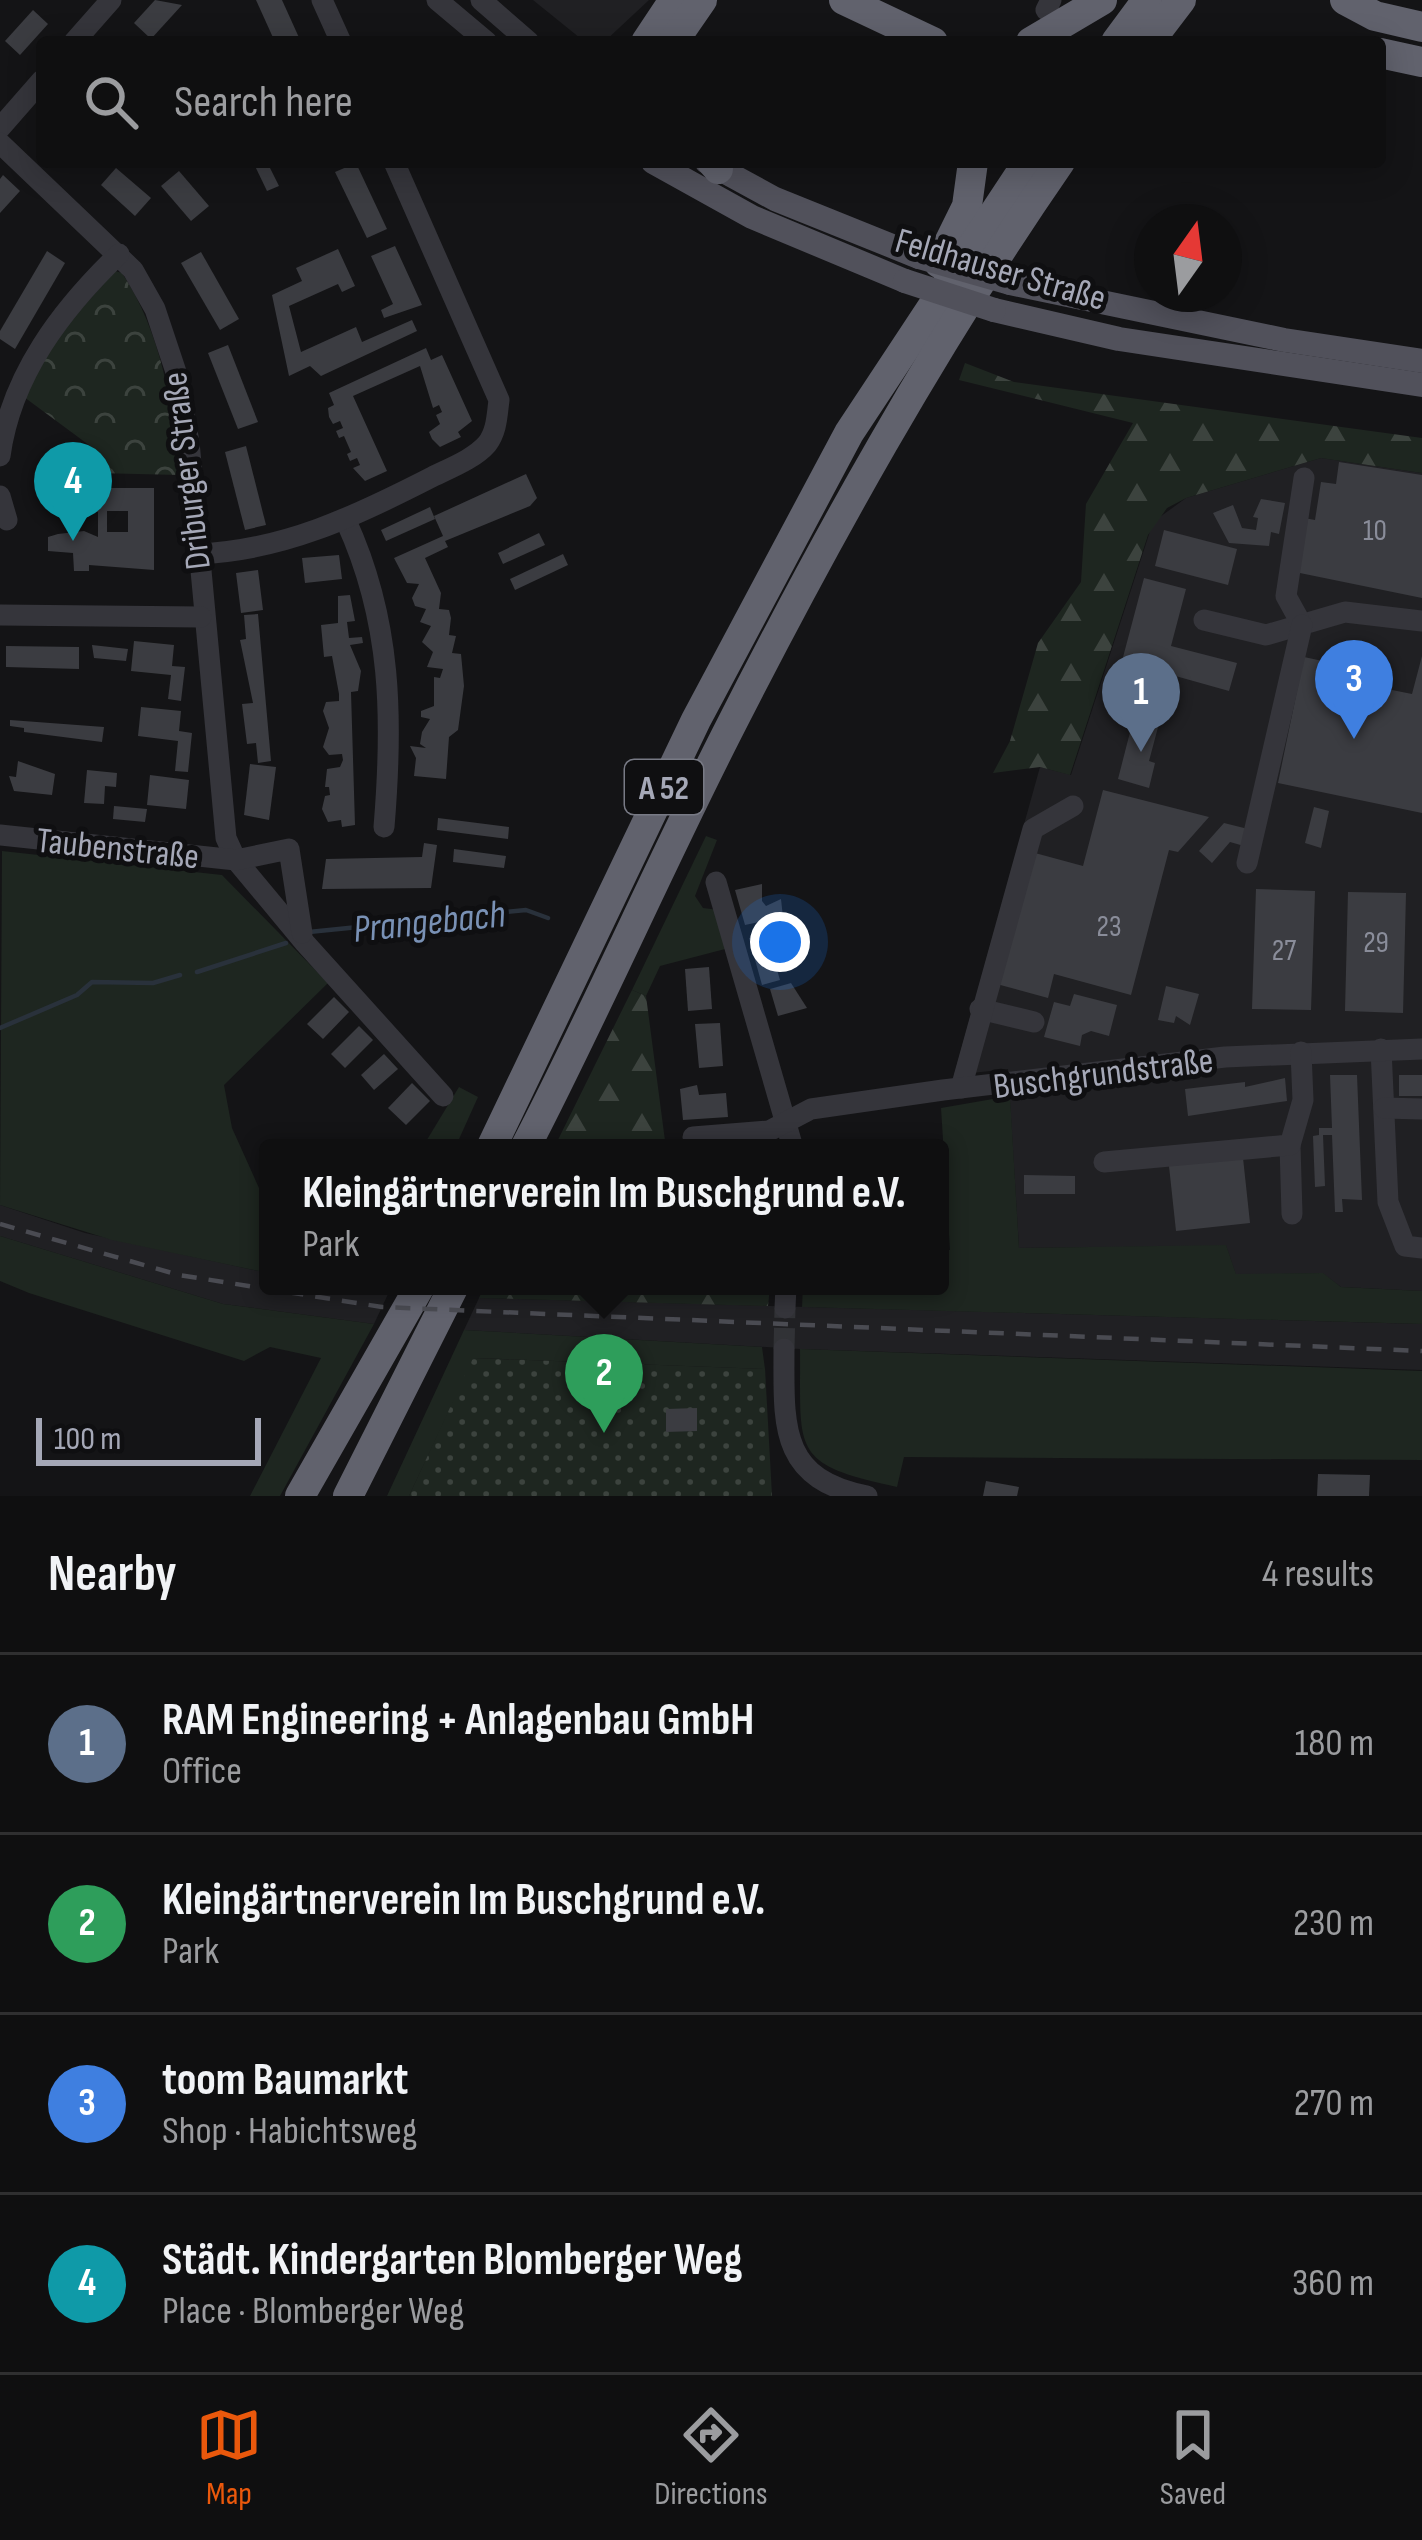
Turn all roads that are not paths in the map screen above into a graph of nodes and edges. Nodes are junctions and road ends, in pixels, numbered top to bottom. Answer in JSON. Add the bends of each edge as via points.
{"nodes":[{"id":1,"x":111,"y":0,"type":"edge"},
{"id":2,"x":322,"y":0,"type":"edge"},
{"id":3,"x":437,"y":0,"type":"edge"},
{"id":4,"x":482,"y":0,"type":"edge"},
{"id":5,"x":674,"y":0,"type":"edge"},
{"id":6,"x":701,"y":0,"type":"edge"},
{"id":7,"x":826,"y":0,"type":"edge"},
{"id":8,"x":844,"y":0,"type":"edge"},
{"id":9,"x":1102,"y":0,"type":"edge"},
{"id":10,"x":1147,"y":0,"type":"edge"},
{"id":11,"x":1181,"y":0,"type":"edge"},
{"id":12,"x":1345,"y":0,"type":"edge"},
{"id":13,"x":1415,"y":24,"type":"edge"},
{"id":14,"x":79,"y":36,"type":"edge"},
{"id":15,"x":338,"y":36,"type":"edge"},
{"id":16,"x":480,"y":36,"type":"edge"},
{"id":17,"x":523,"y":36,"type":"edge"},
{"id":18,"x":650,"y":36,"type":"edge"},
{"id":19,"x":677,"y":36,"type":"edge"},
{"id":20,"x":890,"y":36,"type":"edge"},
{"id":21,"x":920,"y":36,"type":"edge"},
{"id":22,"x":1041,"y":36,"type":"edge"},
{"id":23,"x":1120,"y":36,"type":"edge"},
{"id":24,"x":1154,"y":36,"type":"edge"},
{"id":25,"x":1386,"y":54,"type":"edge"},
{"id":26,"x":1422,"y":62,"type":"edge"},
{"id":27,"x":36,"y":87,"type":"edge"},
{"id":28,"x":0,"y":128,"type":"edge"},
{"id":29,"x":0,"y":143,"type":"edge"},
{"id":30,"x":397,"y":168,"type":"edge"},
{"id":31,"x":664,"y":168,"type":"edge"},
{"id":32,"x":719,"y":168,"type":"edge"},
{"id":33,"x":972,"y":168,"type":"edge"},
{"id":34,"x":1024,"y":168,"type":"edge"},
{"id":35,"x":1056,"y":168,"type":"edge"},
{"id":36,"x":1073,"y":168,"type":"edge"},
{"id":37,"x":119,"y":254,"type":"junction"},
{"id":38,"x":996,"y":255,"type":"junction"},
{"id":39,"x":1422,"y":361,"type":"edge"},
{"id":40,"x":1422,"y":385,"type":"edge"},
{"id":41,"x":849,"y":433,"type":"junction"},
{"id":42,"x":0,"y":456,"type":"edge"},
{"id":43,"x":1304,"y":478,"type":"dead end"},
{"id":44,"x":0,"y":496,"type":"edge"},
{"id":45,"x":7,"y":520,"type":"dead end"},
{"id":46,"x":346,"y":521,"type":"junction"},
{"id":47,"x":196,"y":554,"type":"junction"},
{"id":48,"x":0,"y":615,"type":"edge"},
{"id":49,"x":201,"y":617,"type":"junction"},
{"id":50,"x":1204,"y":620,"type":"dead end"},
{"id":51,"x":1422,"y":621,"type":"edge"},
{"id":52,"x":1302,"y":625,"type":"junction"},
{"id":53,"x":1073,"y":806,"type":"dead end"},
{"id":54,"x":384,"y":827,"type":"dead end"},
{"id":55,"x":0,"y":835,"type":"edge"},
{"id":56,"x":236,"y":860,"type":"junction"},
{"id":57,"x":1247,"y":863,"type":"dead end"},
{"id":58,"x":716,"y":882,"type":"dead end"},
{"id":59,"x":305,"y":943,"type":"junction"},
{"id":60,"x":980,"y":1009,"type":"junction"},
{"id":61,"x":1034,"y":1022,"type":"dead end"},
{"id":62,"x":1382,"y":1049,"type":"junction"},
{"id":63,"x":1422,"y":1049,"type":"edge"},
{"id":64,"x":1301,"y":1052,"type":"junction"},
{"id":65,"x":962,"y":1088,"type":"junction"},
{"id":66,"x":443,"y":1096,"type":"dead end"},
{"id":67,"x":1384,"y":1108,"type":"junction"},
{"id":68,"x":1422,"y":1109,"type":"edge"},
{"id":69,"x":779,"y":1127,"type":"junction"},
{"id":70,"x":693,"y":1137,"type":"dead end"},
{"id":71,"x":494,"y":1139,"type":"edge"},
{"id":72,"x":529,"y":1139,"type":"edge"},
{"id":73,"x":787,"y":1139,"type":"edge"},
{"id":74,"x":1290,"y":1145,"type":"junction"},
{"id":75,"x":1104,"y":1162,"type":"dead end"},
{"id":76,"x":1292,"y":1214,"type":"dead end"},
{"id":77,"x":1422,"y":1248,"type":"edge"},
{"id":78,"x":432,"y":1295,"type":"edge"},
{"id":79,"x":433,"y":1295,"type":"edge"},
{"id":80,"x":434,"y":1295,"type":"edge"},
{"id":81,"x":435,"y":1295,"type":"edge"},
{"id":82,"x":784,"y":1349,"type":"tunnel mouth"},
{"id":83,"x":300,"y":1496,"type":"edge"},
{"id":84,"x":319,"y":1496,"type":"edge"},
{"id":85,"x":348,"y":1496,"type":"edge"},
{"id":86,"x":369,"y":1496,"type":"edge"},
{"id":87,"x":867,"y":1496,"type":"edge"}],
"edges":[{"from":1,"to":14,"type":"street"},
{"from":2,"to":15,"type":"street"},
{"from":3,"to":16,"type":"street"},
{"from":4,"to":17,"type":"street"},
{"from":5,"to":18,"type":"highway"},
{"from":6,"to":19,"type":"highway"},
{"from":7,"to":20,"type":"highway"},
{"from":8,"to":21,"type":"highway"},
{"from":9,"to":22,"type":"highway"},
{"from":10,"to":23,"type":"highway"},
{"from":11,"to":24,"type":"highway"},
{"from":12,"to":13,"type":"highway"},
{"from":25,"to":26,"type":"highway"},
{"from":27,"to":28,"type":"street"},
{"from":29,"to":37,"type":"street","name":"Driburger Straße"},
{"from":30,"to":46,"type":"street","via":[[500,400],[486,445]]},
{"from":31,"to":40,"type":"main road","name":"Feldhauser Straße","bridge":true,"via":[[752,217],[994,310],[1119,339]]},
{"from":32,"to":39,"type":"main road","name":"Feldhauser Straße","bridge":true,"via":[[919,257],[1010,283]]},
{"from":33,"to":41,"type":"highway","via":[[956,234],[868,381]]},
{"from":34,"to":41,"type":"highway","number":"A 52"},
{"from":35,"to":38,"type":"highway","number":"A 52"},
{"from":36,"to":38,"type":"highway"},
{"from":37,"to":42,"type":"street","via":[[60,316],[24,376]]},
{"from":37,"to":47,"type":"street","name":"Driburger Straße","via":[[155,309],[176,372]]},
{"from":38,"to":72,"type":"highway","number":"A 52","via":[[734,718]]},
{"from":41,"to":71,"type":"highway","number":"A 52","via":[[696,720]]},
{"from":43,"to":52,"type":"street","via":[[1286,596]]},
{"from":44,"to":45,"type":"street"},
{"from":46,"to":47,"type":"street","via":[[282,543]]},
{"from":46,"to":54,"type":"street","via":[[387,651]]},
{"from":47,"to":49,"type":"street","name":"Driburger Straße"},
{"from":48,"to":49,"type":"street"},
{"from":49,"to":56,"type":"street","name":"Driburger Straße","via":[[226,838]]},
{"from":50,"to":52,"type":"street","via":[[1266,635]]},
{"from":51,"to":52,"type":"street","via":[[1345,611]]},
{"from":52,"to":57,"type":"street"},
{"from":53,"to":60,"type":"street","via":[[1034,829]]},
{"from":55,"to":56,"type":"street","name":"Taubenstraße"},
{"from":56,"to":59,"type":"street"},
{"from":56,"to":59,"type":"street","name":"Taubenstraße","via":[[290,849]]},
{"from":58,"to":69,"type":"street"},
{"from":59,"to":66,"type":"street"},
{"from":60,"to":61,"type":"street"},
{"from":60,"to":65,"type":"street"},
{"from":62,"to":63,"type":"street","name":"Buschgrundstraße"},
{"from":62,"to":64,"type":"street","name":"Buschgrundstraße"},
{"from":62,"to":67,"type":"street"},
{"from":64,"to":65,"type":"street","name":"Buschgrundstraße"},
{"from":64,"to":74,"type":"street","via":[[1303,1100]]},
{"from":65,"to":69,"type":"street","name":"Buschgrundstraße","via":[[811,1109]]},
{"from":67,"to":68,"type":"street"},
{"from":67,"to":77,"type":"street","via":[[1388,1202],[1405,1246]]},
{"from":69,"to":70,"type":"street","name":"Buschgrundstraße"},
{"from":69,"to":73,"type":"street"},
{"from":74,"to":75,"type":"street"},
{"from":74,"to":76,"type":"street"},
{"from":78,"to":83,"type":"highway"},
{"from":79,"to":84,"type":"highway"},
{"from":80,"to":85,"type":"highway"},
{"from":81,"to":86,"type":"highway","via":[[400,1432]]},
{"from":82,"to":87,"type":"street","via":[[783,1443],[826,1486]]}]}
